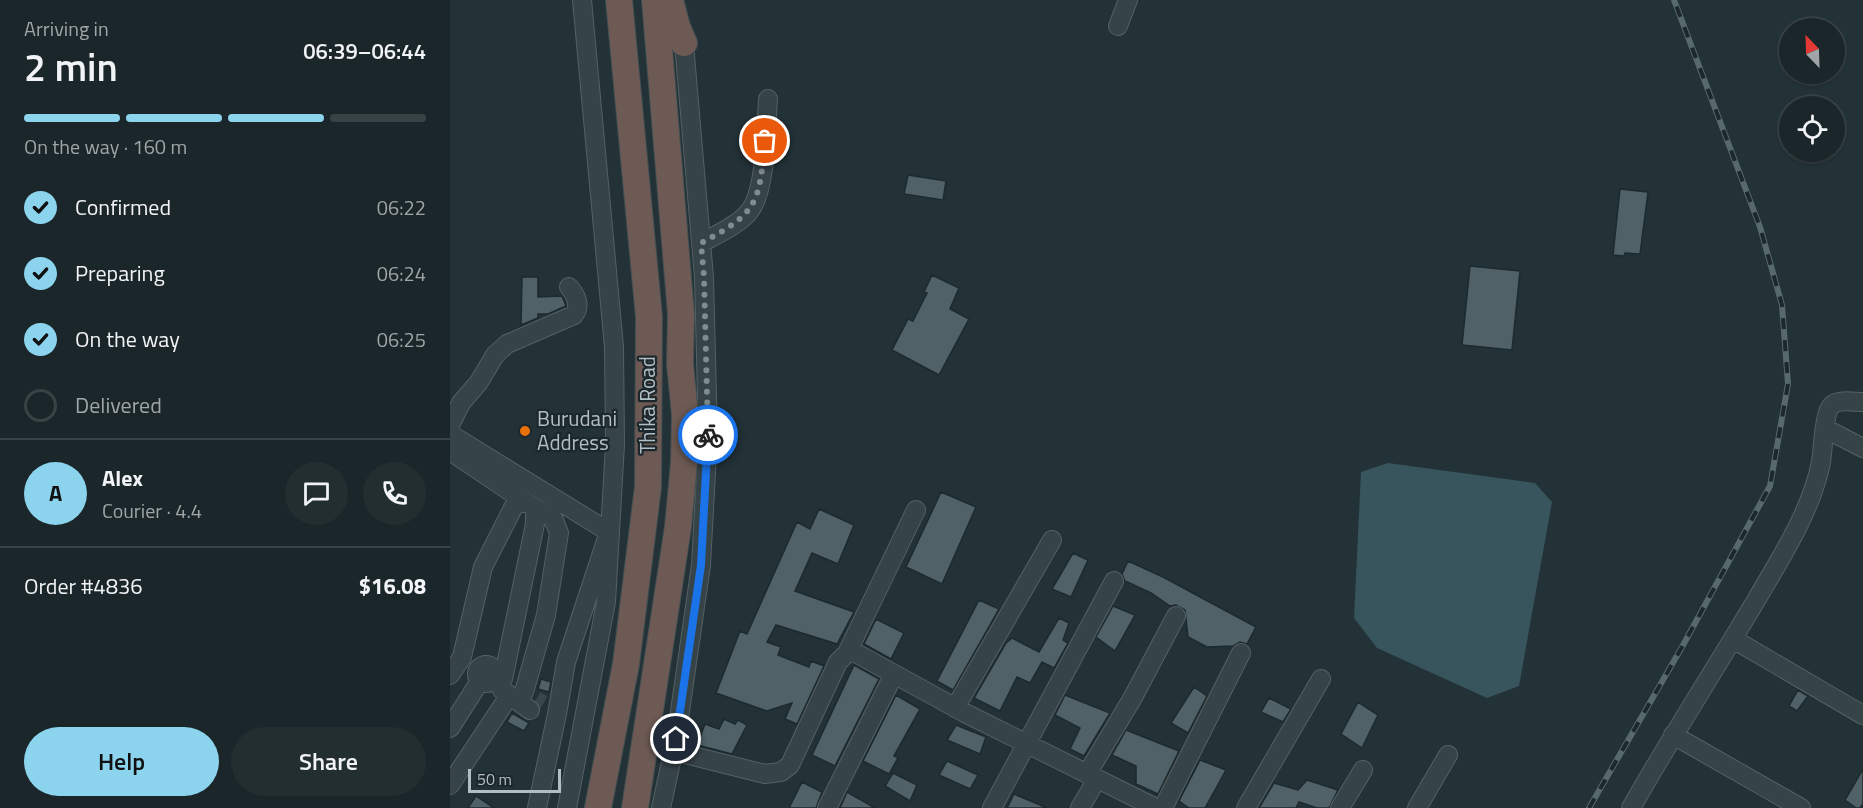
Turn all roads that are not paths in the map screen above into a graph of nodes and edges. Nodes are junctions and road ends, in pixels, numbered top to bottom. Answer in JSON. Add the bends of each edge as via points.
{"nodes":[{"id":1,"x":582,"y":0,"type":"edge"},
{"id":2,"x":620,"y":0,"type":"edge"},
{"id":3,"x":655,"y":0,"type":"edge"},
{"id":4,"x":670,"y":0,"type":"edge"},
{"id":5,"x":681,"y":0,"type":"edge"},
{"id":6,"x":1128,"y":0,"type":"edge"},
{"id":7,"x":1118,"y":26,"type":"dead end"},
{"id":8,"x":684,"y":44,"type":"junction"},
{"id":9,"x":768,"y":99,"type":"dead end"},
{"id":10,"x":701,"y":243,"type":"junction"},
{"id":11,"x":568,"y":287,"type":"dead end"},
{"id":12,"x":1863,"y":402,"type":"edge"},
{"id":13,"x":450,"y":425,"type":"edge"},
{"id":14,"x":1826,"y":429,"type":"junction"},
{"id":15,"x":450,"y":434,"type":"edge"},
{"id":16,"x":1863,"y":448,"type":"edge"},
{"id":17,"x":450,"y":451,"type":"edge"},
{"id":18,"x":530,"y":505,"type":"junction"},
{"id":19,"x":916,"y":510,"type":"dead end"},
{"id":20,"x":609,"y":532,"type":"junction"},
{"id":21,"x":1052,"y":540,"type":"dead end"},
{"id":22,"x":1114,"y":581,"type":"dead end"},
{"id":23,"x":1176,"y":616,"type":"dead end"},
{"id":24,"x":1733,"y":639,"type":"junction"},
{"id":25,"x":847,"y":653,"type":"junction"},
{"id":26,"x":1241,"y":653,"type":"dead end"},
{"id":27,"x":462,"y":657,"type":"junction"},
{"id":28,"x":894,"y":674,"type":"junction"},
{"id":29,"x":450,"y":675,"type":"edge"},
{"id":30,"x":1321,"y":679,"type":"dead end"},
{"id":31,"x":518,"y":696,"type":"junction"},
{"id":32,"x":955,"y":708,"type":"junction"},
{"id":33,"x":1863,"y":715,"type":"edge"},
{"id":34,"x":450,"y":728,"type":"edge"},
{"id":35,"x":1672,"y":735,"type":"junction"},
{"id":36,"x":1025,"y":743,"type":"junction"},
{"id":37,"x":674,"y":752,"type":"junction"},
{"id":38,"x":1448,"y":755,"type":"dead end"},
{"id":39,"x":1363,"y":770,"type":"dead end"},
{"id":40,"x":1092,"y":776,"type":"junction"},
{"id":41,"x":450,"y":785,"type":"edge"},
{"id":42,"x":537,"y":808,"type":"edge"},
{"id":43,"x":567,"y":808,"type":"edge"},
{"id":44,"x":598,"y":808,"type":"edge"},
{"id":45,"x":635,"y":808,"type":"edge"},
{"id":46,"x":661,"y":808,"type":"edge"},
{"id":47,"x":827,"y":808,"type":"edge"},
{"id":48,"x":992,"y":808,"type":"edge"},
{"id":49,"x":1080,"y":808,"type":"edge"},
{"id":50,"x":1156,"y":808,"type":"edge"},
{"id":51,"x":1163,"y":808,"type":"edge"},
{"id":52,"x":1246,"y":808,"type":"edge"},
{"id":53,"x":1340,"y":808,"type":"edge"},
{"id":54,"x":1417,"y":808,"type":"edge"},
{"id":55,"x":1631,"y":808,"type":"edge"},
{"id":56,"x":1801,"y":808,"type":"edge"}],
"edges":[{"from":1,"to":20,"type":"street","name":"Thika Road","via":[[614,347],[615,444]]},
{"from":2,"to":44,"type":"highway","name":"Thika Road","via":[[649,317],[648,487],[626,664]]},
{"from":3,"to":45,"type":"highway","name":"Thika Road","via":[[681,314],[684,463]]},
{"from":4,"to":8,"type":"highway"},
{"from":5,"to":8,"type":"street"},
{"from":6,"to":7,"type":"street"},
{"from":8,"to":10,"type":"street"},
{"from":9,"to":10,"type":"street","via":[[761,183],[751,209],[728,229]]},
{"from":10,"to":37,"type":"street","via":[[708,448],[701,565]]},
{"from":11,"to":13,"type":"street","via":[[578,300],[574,315],[507,344],[460,403]]},
{"from":12,"to":14,"type":"street","via":[[1831,405]]},
{"from":14,"to":16,"type":"street"},
{"from":14,"to":24,"type":"street","via":[[1817,480],[1787,546]]},
{"from":15,"to":20,"type":"street"},
{"from":17,"to":18,"type":"street"},
{"from":18,"to":27,"type":"street","via":[[514,506],[483,567]]},
{"from":18,"to":31,"type":"street","via":[[535,524]]},
{"from":18,"to":31,"type":"street","via":[[553,518],[559,533],[546,615]]},
{"from":19,"to":25,"type":"street"},
{"from":20,"to":31,"type":"street","via":[[566,662]]},
{"from":20,"to":43,"type":"street","name":"Thika Road","via":[[606,602]]},
{"from":21,"to":32,"type":"street"},
{"from":22,"to":36,"type":"street"},
{"from":23,"to":40,"type":"street"},
{"from":24,"to":33,"type":"street"},
{"from":24,"to":35,"type":"street"},
{"from":25,"to":28,"type":"street","via":[[854,652]]},
{"from":25,"to":37,"type":"street","via":[[838,662],[786,770],[756,773]]},
{"from":26,"to":51,"type":"street"},
{"from":27,"to":29,"type":"street"},
{"from":27,"to":31,"type":"street"},
{"from":28,"to":32,"type":"street"},
{"from":28,"to":47,"type":"street"},
{"from":30,"to":52,"type":"street"},
{"from":31,"to":34,"type":"street"},
{"from":31,"to":41,"type":"street"},
{"from":31,"to":42,"type":"street"},
{"from":32,"to":36,"type":"street"},
{"from":35,"to":55,"type":"street"},
{"from":35,"to":56,"type":"street"},
{"from":36,"to":40,"type":"street"},
{"from":36,"to":48,"type":"street"},
{"from":37,"to":46,"type":"street"},
{"from":38,"to":54,"type":"street"},
{"from":39,"to":53,"type":"street"},
{"from":40,"to":49,"type":"street"},
{"from":40,"to":50,"type":"street"}]}
